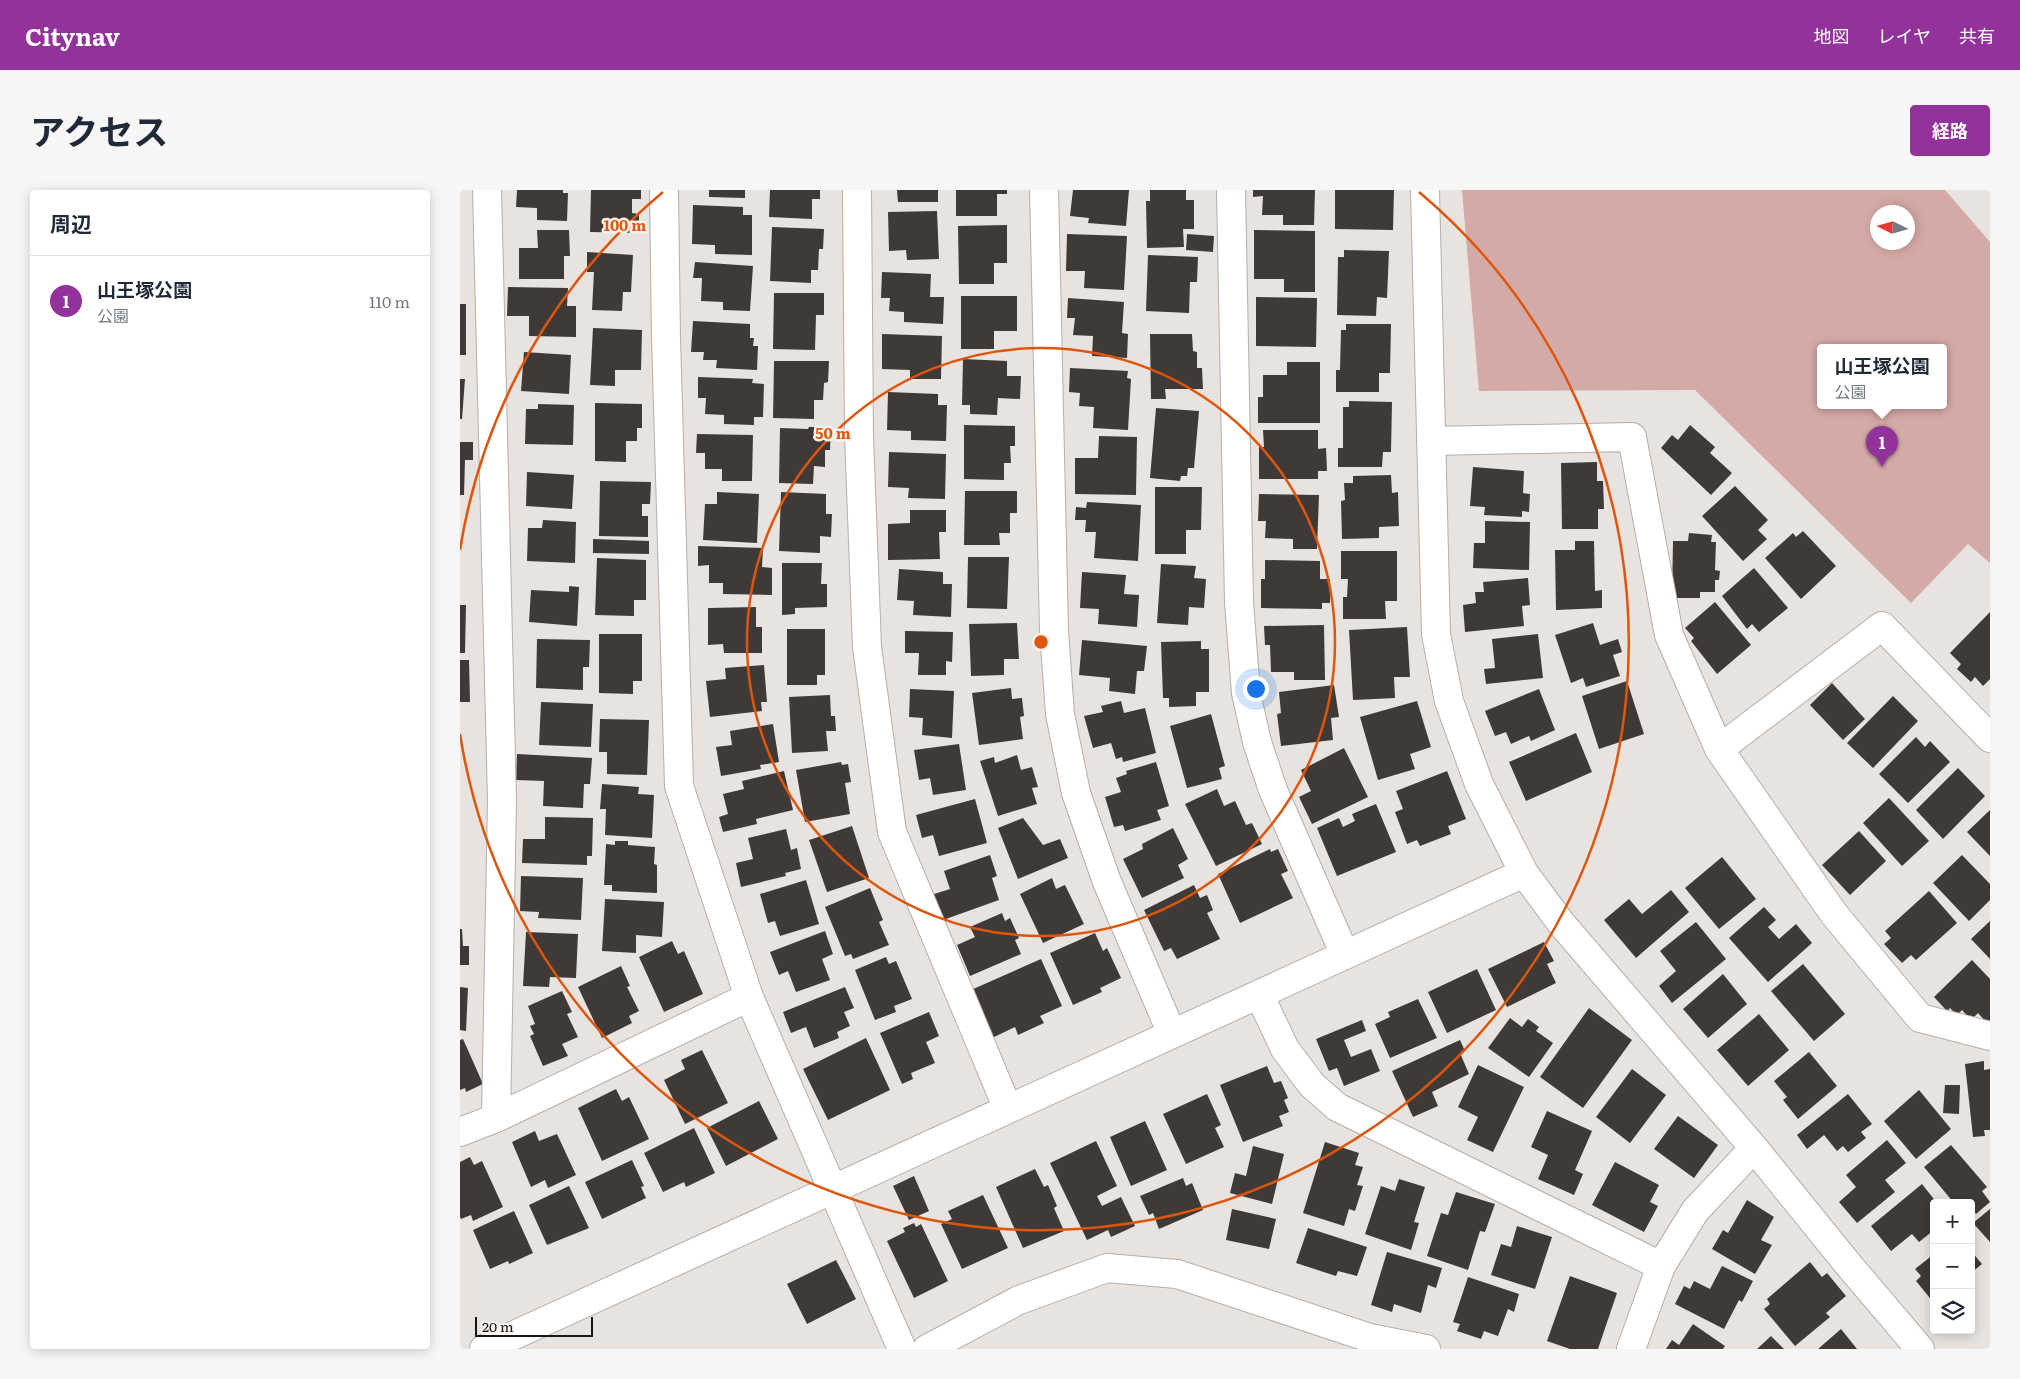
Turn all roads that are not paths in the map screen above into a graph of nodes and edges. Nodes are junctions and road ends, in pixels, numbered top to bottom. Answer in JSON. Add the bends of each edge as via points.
{"nodes":[{"id":1,"x":487,"y":190,"type":"edge"},
{"id":2,"x":664,"y":190,"type":"edge"},
{"id":3,"x":857,"y":190,"type":"edge"},
{"id":4,"x":1044,"y":190,"type":"edge"},
{"id":5,"x":1231,"y":190,"type":"edge"},
{"id":6,"x":1425,"y":190,"type":"edge"},
{"id":7,"x":1431,"y":440,"type":"junction"},
{"id":8,"x":1990,"y":738,"type":"edge"},
{"id":9,"x":1719,"y":749,"type":"junction"},
{"id":10,"x":1524,"y":873,"type":"junction"},
{"id":11,"x":1345,"y":955,"type":"junction"},
{"id":12,"x":1260,"y":994,"type":"junction"},
{"id":13,"x":749,"y":997,"type":"junction"},
{"id":14,"x":1172,"y":1034,"type":"junction"},
{"id":15,"x":1990,"y":1036,"type":"edge"},
{"id":16,"x":1008,"y":1109,"type":"junction"},
{"id":17,"x":496,"y":1118,"type":"junction"},
{"id":18,"x":460,"y":1132,"type":"edge"},
{"id":19,"x":1754,"y":1148,"type":"junction"},
{"id":20,"x":833,"y":1190,"type":"junction"},
{"id":21,"x":1661,"y":1266,"type":"junction"},
{"id":22,"x":484,"y":1349,"type":"edge"},
{"id":23,"x":902,"y":1349,"type":"edge"},
{"id":24,"x":927,"y":1349,"type":"edge"},
{"id":25,"x":1426,"y":1349,"type":"edge"},
{"id":26,"x":1631,"y":1349,"type":"edge"},
{"id":27,"x":1920,"y":1349,"type":"edge"}],
"edges":[{"from":1,"to":17,"type":"street","via":[[502,801]]},
{"from":2,"to":13,"type":"street","via":[[679,786]]},
{"from":3,"to":16,"type":"street","via":[[859,436],[866,647],[892,832]]},
{"from":4,"to":14,"type":"street","via":[[1054,631],[1060,714],[1076,793],[1111,890]]},
{"from":5,"to":11,"type":"street","via":[[1240,602],[1246,693],[1257,742],[1274,790]]},
{"from":6,"to":7,"type":"street"},
{"from":7,"to":9,"type":"street","via":[[1632,437],[1669,634]]},
{"from":7,"to":10,"type":"street","via":[[1436,634],[1449,701],[1479,784]]},
{"from":8,"to":9,"type":"street","via":[[1882,626]]},
{"from":9,"to":15,"type":"street","via":[[1834,914],[1920,1018]]},
{"from":10,"to":11,"type":"street"},
{"from":10,"to":19,"type":"street","via":[[1567,930]]},
{"from":11,"to":12,"type":"street"},
{"from":12,"to":14,"type":"street"},
{"from":12,"to":21,"type":"street","via":[[1285,1049],[1312,1085],[1337,1107]]},
{"from":13,"to":17,"type":"street"},
{"from":13,"to":20,"type":"street"},
{"from":14,"to":16,"type":"street"},
{"from":16,"to":20,"type":"street"},
{"from":17,"to":18,"type":"street"},
{"from":19,"to":21,"type":"street","via":[[1695,1211]]},
{"from":19,"to":27,"type":"street"},
{"from":20,"to":22,"type":"street"},
{"from":20,"to":23,"type":"street"},
{"from":21,"to":26,"type":"street"},
{"from":24,"to":25,"type":"street","via":[[1019,1300],[1107,1268],[1178,1274],[1370,1338]]}]}
